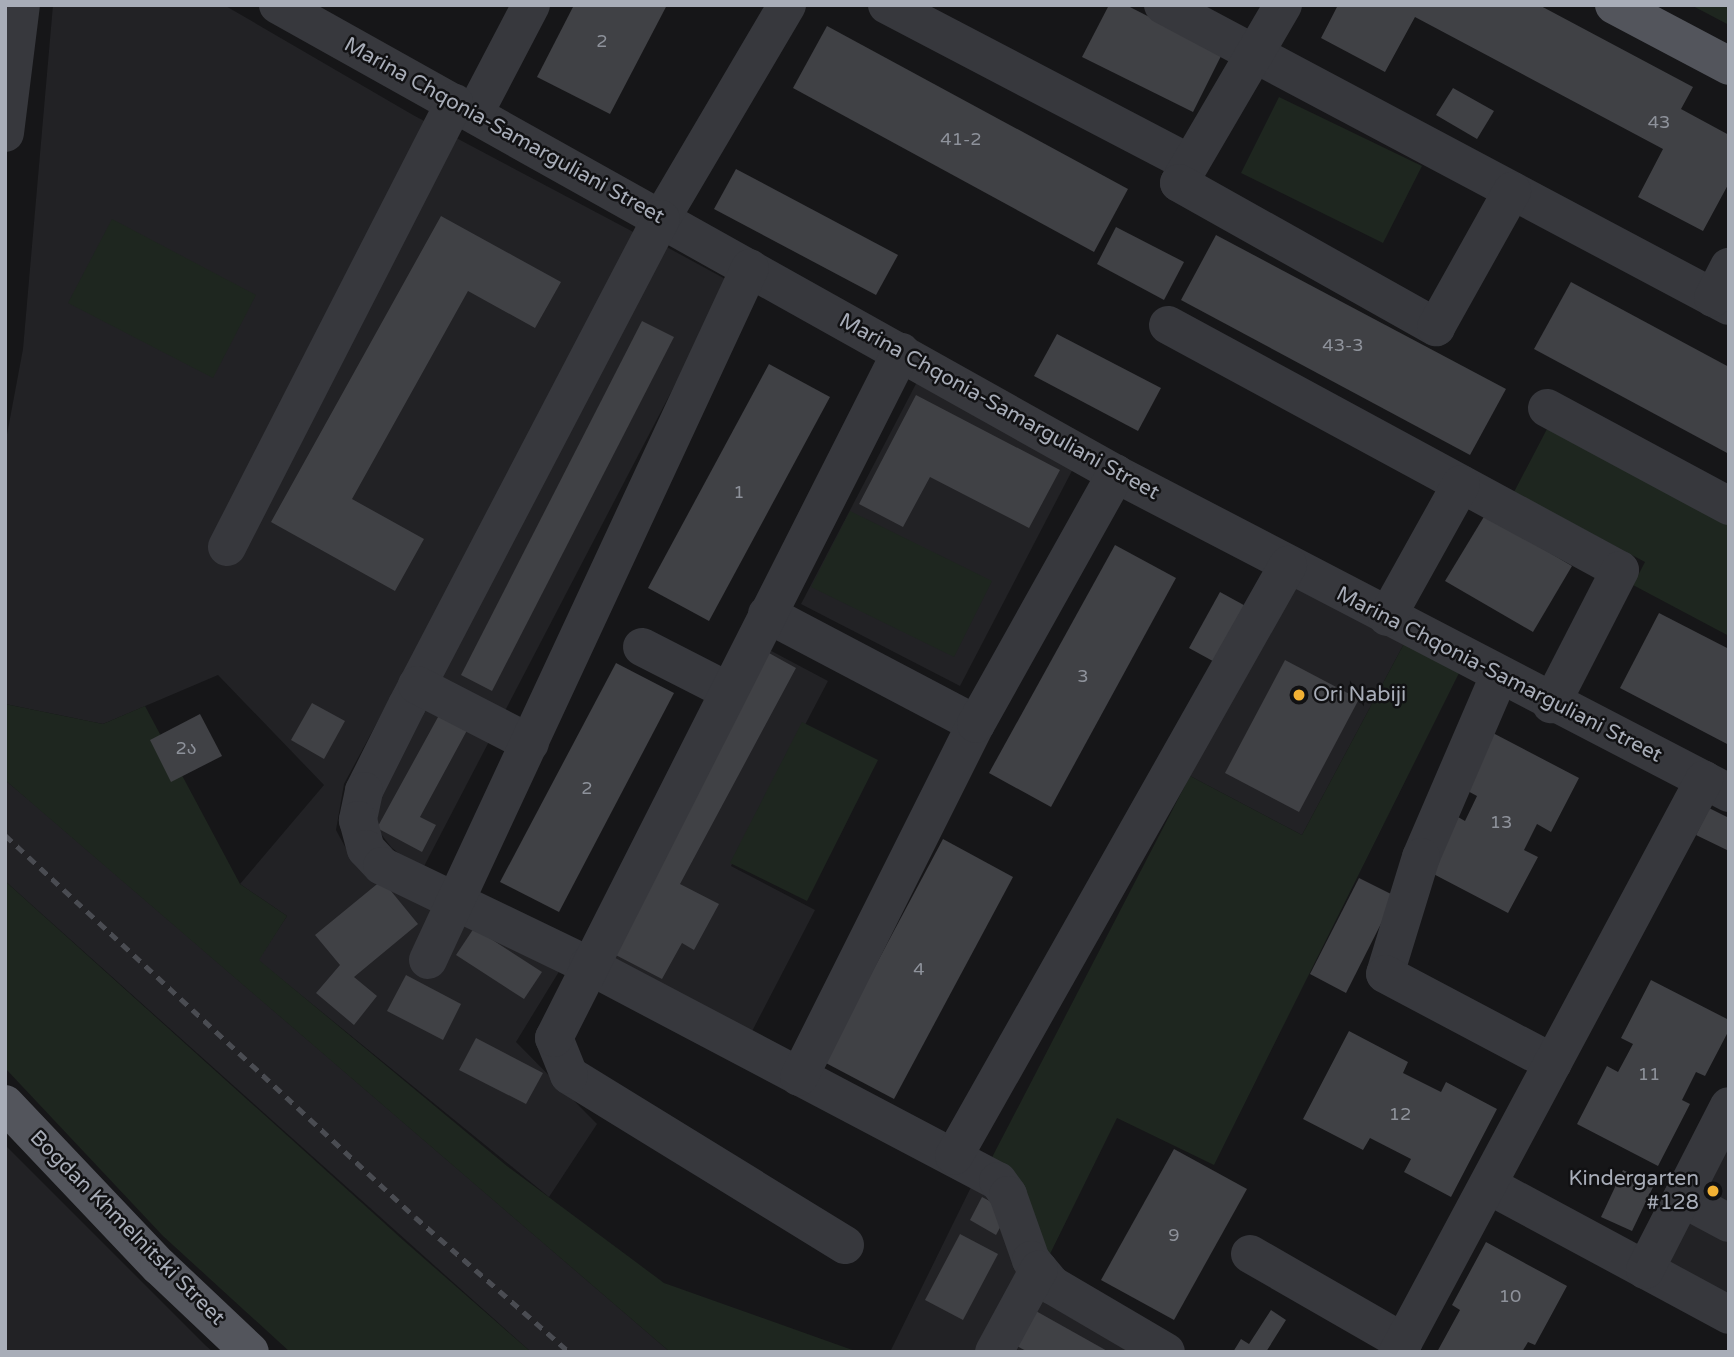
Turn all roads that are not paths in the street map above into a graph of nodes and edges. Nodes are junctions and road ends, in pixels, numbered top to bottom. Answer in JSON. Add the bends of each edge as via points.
{"nodes":[{"id":1,"x":21,"y":5,"type":"edge"},
{"id":2,"x":278,"y":5,"type":"edge"},
{"id":3,"x":531,"y":5,"type":"edge"},
{"id":4,"x":787,"y":5,"type":"edge"},
{"id":5,"x":1163,"y":5,"type":"edge"},
{"id":6,"x":1283,"y":5,"type":"edge"},
{"id":7,"x":1614,"y":5,"type":"edge"},
{"id":8,"x":900,"y":8,"type":"edge"},
{"id":9,"x":1254,"y":54,"type":"junction"},
{"id":10,"x":1729,"y":66,"type":"edge"},
{"id":11,"x":464,"y":109,"type":"junction"},
{"id":12,"x":6,"y":123,"type":"edge"},
{"id":13,"x":1189,"y":163,"type":"junction"},
{"id":14,"x":1512,"y":191,"type":"junction"},
{"id":15,"x":661,"y":219,"type":"junction"},
{"id":16,"x":750,"y":268,"type":"junction"},
{"id":17,"x":1724,"y":290,"type":"edge"},
{"id":18,"x":1168,"y":325,"type":"dead end"},
{"id":19,"x":901,"y":352,"type":"junction"},
{"id":20,"x":1547,"y":408,"type":"dead end"},
{"id":21,"x":1116,"y":474,"type":"junction"},
{"id":22,"x":1461,"y":484,"type":"junction"},
{"id":23,"x":1729,"y":506,"type":"edge"},
{"id":24,"x":227,"y":547,"type":"dead end"},
{"id":25,"x":1288,"y":565,"type":"junction"},
{"id":26,"x":767,"y":614,"type":"junction"},
{"id":27,"x":1387,"y":617,"type":"junction"},
{"id":28,"x":642,"y":647,"type":"dead end"},
{"id":29,"x":1499,"y":676,"type":"junction"},
{"id":30,"x":417,"y":685,"type":"junction"},
{"id":31,"x":728,"y":691,"type":"junction"},
{"id":32,"x":1551,"y":704,"type":"junction"},
{"id":33,"x":976,"y":724,"type":"junction"},
{"id":34,"x":530,"y":743,"type":"junction"},
{"id":35,"x":1716,"y":787,"type":"edge"},
{"id":36,"x":458,"y":900,"type":"junction"},
{"id":37,"x":428,"y":960,"type":"dead end"},
{"id":38,"x":588,"y":965,"type":"junction"},
{"id":39,"x":1553,"y":1063,"type":"junction"},
{"id":40,"x":799,"y":1077,"type":"junction"},
{"id":41,"x":5,"y":1104,"type":"edge"},
{"id":42,"x":1729,"y":1106,"type":"edge"},
{"id":43,"x":954,"y":1157,"type":"junction"},
{"id":44,"x":1488,"y":1185,"type":"junction"},
{"id":45,"x":1682,"y":1198,"type":"junction"},
{"id":46,"x":1729,"y":1223,"type":"edge"},
{"id":47,"x":845,"y":1245,"type":"dead end"},
{"id":48,"x":1250,"y":1254,"type":"dead end"},
{"id":49,"x":1039,"y":1269,"type":"junction"},
{"id":50,"x":1645,"y":1270,"type":"junction"},
{"id":51,"x":1729,"y":1315,"type":"edge"},
{"id":52,"x":1401,"y":1347,"type":"edge"},
{"id":53,"x":250,"y":1352,"type":"edge"},
{"id":54,"x":994,"y":1352,"type":"edge"},
{"id":55,"x":1166,"y":1352,"type":"edge"}],
"edges":[{"from":1,"to":12,"type":"street"},
{"from":2,"to":11,"type":"street","name":"Marina Chqonia-Samarguliani Street"},
{"from":3,"to":11,"type":"street"},
{"from":4,"to":15,"type":"street"},
{"from":5,"to":9,"type":"street"},
{"from":6,"to":9,"type":"street"},
{"from":7,"to":10,"type":"main road"},
{"from":8,"to":13,"type":"street"},
{"from":9,"to":13,"type":"street"},
{"from":9,"to":14,"type":"street"},
{"from":11,"to":15,"type":"street","name":"Marina Chqonia-Samarguliani Street"},
{"from":11,"to":24,"type":"street"},
{"from":13,"to":14,"type":"street","via":[[1178,183],[1436,327]]},
{"from":14,"to":17,"type":"street"},
{"from":15,"to":16,"type":"street","name":"Marina Chqonia-Samarguliani Street"},
{"from":15,"to":30,"type":"street"},
{"from":16,"to":19,"type":"street","name":"Marina Chqonia-Samarguliani Street"},
{"from":16,"to":34,"type":"street"},
{"from":18,"to":22,"type":"street"},
{"from":19,"to":21,"type":"street","name":"Marina Chqonia-Samarguliani Street"},
{"from":19,"to":26,"type":"street"},
{"from":20,"to":23,"type":"street"},
{"from":21,"to":25,"type":"street","name":"Marina Chqonia-Samarguliani Street"},
{"from":21,"to":33,"type":"street"},
{"from":22,"to":27,"type":"street"},
{"from":22,"to":32,"type":"street","via":[[1620,570]]},
{"from":25,"to":27,"type":"street","name":"Marina Chqonia-Samarguliani Street"},
{"from":25,"to":43,"type":"street"},
{"from":26,"to":31,"type":"street"},
{"from":26,"to":33,"type":"street"},
{"from":27,"to":29,"type":"street","name":"Marina Chqonia-Samarguliani Street"},
{"from":28,"to":31,"type":"street"},
{"from":29,"to":32,"type":"street","name":"Marina Chqonia-Samarguliani Street"},
{"from":29,"to":39,"type":"street","via":[[1421,857],[1385,974]]},
{"from":30,"to":34,"type":"street"},
{"from":30,"to":36,"type":"street","via":[[364,792],[358,820],[366,849],[382,866]]},
{"from":31,"to":38,"type":"street"},
{"from":32,"to":35,"type":"street","name":"Marina Chqonia-Samarguliani Street"},
{"from":33,"to":40,"type":"street"},
{"from":34,"to":36,"type":"street"},
{"from":35,"to":39,"type":"street"},
{"from":36,"to":37,"type":"street"},
{"from":36,"to":38,"type":"street"},
{"from":38,"to":40,"type":"street"},
{"from":38,"to":47,"type":"street","via":[[554,1038],[569,1074]]},
{"from":39,"to":44,"type":"street"},
{"from":40,"to":43,"type":"street"},
{"from":41,"to":53,"type":"main road","name":"Bogdan Khmelnitski Street","via":[[159,1266]]},
{"from":42,"to":45,"type":"street"},
{"from":43,"to":49,"type":"street","via":[[998,1181]]},
{"from":44,"to":50,"type":"street"},
{"from":44,"to":52,"type":"street"},
{"from":45,"to":46,"type":"street"},
{"from":45,"to":50,"type":"street"},
{"from":48,"to":52,"type":"street"},
{"from":49,"to":54,"type":"street"},
{"from":49,"to":55,"type":"street","via":[[1052,1285]]},
{"from":50,"to":51,"type":"street"}]}
